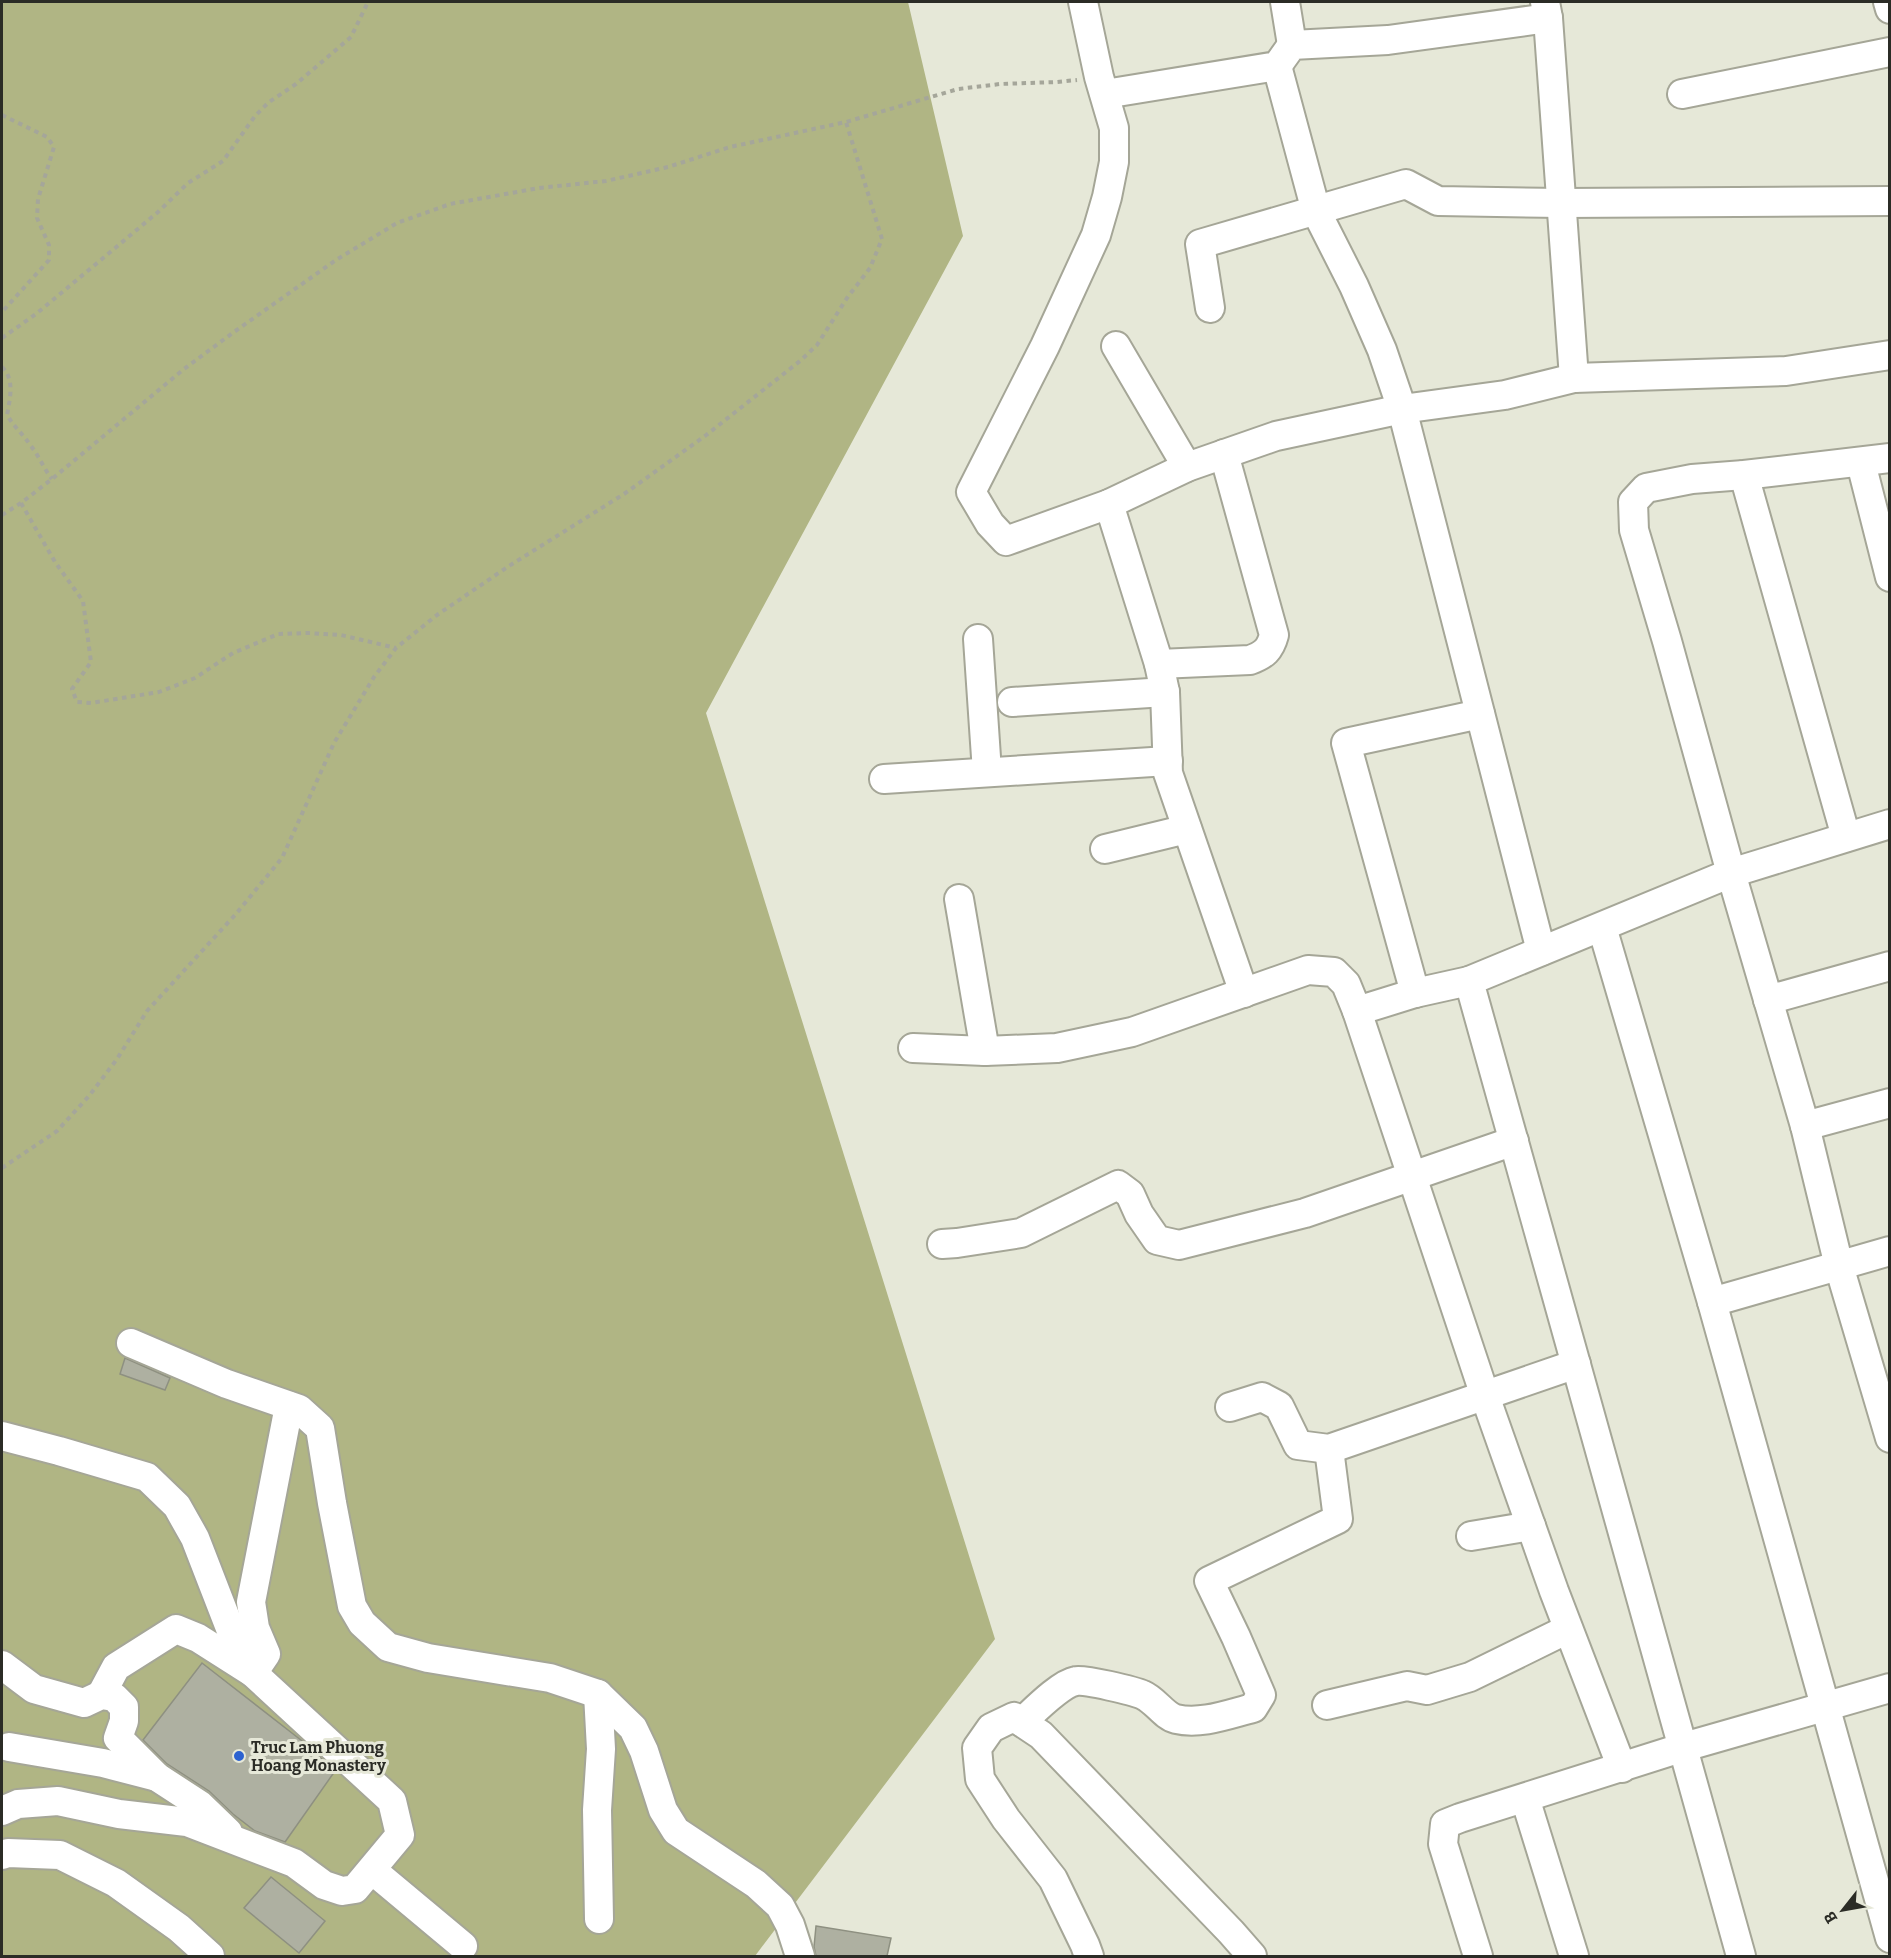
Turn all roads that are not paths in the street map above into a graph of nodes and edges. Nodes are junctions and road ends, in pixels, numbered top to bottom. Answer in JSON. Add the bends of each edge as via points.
{"nodes":[{"id":1,"x":1083,"y":2,"type":"edge"},
{"id":2,"x":1285,"y":2,"type":"edge"},
{"id":3,"x":1888,"y":2,"type":"edge"},
{"id":4,"x":1890,"y":9,"type":"edge"},
{"id":5,"x":1547,"y":10,"type":"edge"},
{"id":6,"x":1890,"y":52,"type":"edge"},
{"id":7,"x":1284,"y":55,"type":"junction"},
{"id":8,"x":1102,"y":85,"type":"junction"},
{"id":9,"x":1682,"y":94,"type":"dead end"},
{"id":10,"x":1890,"y":201,"type":"edge"},
{"id":11,"x":1562,"y":203,"type":"junction"},
{"id":12,"x":1316,"y":212,"type":"junction"},
{"id":13,"x":1210,"y":308,"type":"dead end"},
{"id":14,"x":1116,"y":346,"type":"dead end"},
{"id":15,"x":1890,"y":355,"type":"edge"},
{"id":16,"x":1574,"y":378,"type":"junction"},
{"id":17,"x":1402,"y":409,"type":"junction"},
{"id":18,"x":1224,"y":454,"type":"junction"},
{"id":19,"x":1890,"y":458,"type":"edge"},
{"id":20,"x":1861,"y":463,"type":"junction"},
{"id":21,"x":1187,"y":467,"type":"junction"},
{"id":22,"x":1744,"y":475,"type":"junction"},
{"id":23,"x":1109,"y":504,"type":"junction"},
{"id":24,"x":1890,"y":577,"type":"edge"},
{"id":25,"x":978,"y":639,"type":"dead end"},
{"id":26,"x":1159,"y":664,"type":"junction"},
{"id":27,"x":1165,"y":692,"type":"junction"},
{"id":28,"x":1012,"y":702,"type":"dead end"},
{"id":29,"x":1480,"y":714,"type":"junction"},
{"id":30,"x":1168,"y":761,"type":"junction"},
{"id":31,"x":987,"y":772,"type":"junction"},
{"id":32,"x":884,"y":779,"type":"dead end"},
{"id":33,"x":1890,"y":825,"type":"edge"},
{"id":34,"x":1187,"y":829,"type":"junction"},
{"id":35,"x":1846,"y":837,"type":"junction"},
{"id":36,"x":1105,"y":849,"type":"dead end"},
{"id":37,"x":1731,"y":873,"type":"junction"},
{"id":38,"x":959,"y":899,"type":"dead end"},
{"id":39,"x":1602,"y":927,"type":"junction"},
{"id":40,"x":1540,"y":951,"type":"junction"},
{"id":41,"x":1890,"y":966,"type":"edge"},
{"id":42,"x":1469,"y":981,"type":"junction"},
{"id":43,"x":1244,"y":993,"type":"junction"},
{"id":44,"x":1415,"y":993,"type":"junction"},
{"id":45,"x":1768,"y":1000,"type":"junction"},
{"id":46,"x":1357,"y":1011,"type":"junction"},
{"id":47,"x":913,"y":1048,"type":"dead end"},
{"id":48,"x":985,"y":1051,"type":"junction"},
{"id":49,"x":1890,"y":1103,"type":"edge"},
{"id":50,"x":1805,"y":1126,"type":"junction"},
{"id":51,"x":1514,"y":1141,"type":"junction"},
{"id":52,"x":1411,"y":1176,"type":"junction"},
{"id":53,"x":942,"y":1244,"type":"dead end"},
{"id":54,"x":1890,"y":1251,"type":"edge"},
{"id":55,"x":1839,"y":1266,"type":"junction"},
{"id":56,"x":1712,"y":1302,"type":"junction"},
{"id":57,"x":131,"y":1342,"type":"dead end"},
{"id":58,"x":1576,"y":1364,"type":"junction"},
{"id":59,"x":1485,"y":1396,"type":"junction"},
{"id":60,"x":289,"y":1406,"type":"junction"},
{"id":61,"x":1230,"y":1407,"type":"dead end"},
{"id":62,"x":2,"y":1436,"type":"edge"},
{"id":63,"x":1890,"y":1438,"type":"edge"},
{"id":64,"x":1329,"y":1449,"type":"junction"},
{"id":65,"x":1531,"y":1526,"type":"junction"},
{"id":66,"x":1471,"y":1536,"type":"dead end"},
{"id":67,"x":1568,"y":1629,"type":"junction"},
{"id":68,"x":2,"y":1665,"type":"edge"},
{"id":69,"x":253,"y":1673,"type":"junction"},
{"id":70,"x":1890,"y":1688,"type":"edge"},
{"id":71,"x":598,"y":1694,"type":"junction"},
{"id":72,"x":101,"y":1695,"type":"junction"},
{"id":73,"x":1327,"y":1705,"type":"dead end"},
{"id":74,"x":1824,"y":1708,"type":"junction"},
{"id":75,"x":1022,"y":1722,"type":"junction"},
{"id":76,"x":9,"y":1747,"type":"dead end"},
{"id":77,"x":1684,"y":1747,"type":"junction"},
{"id":78,"x":1622,"y":1768,"type":"junction"},
{"id":79,"x":157,"y":1777,"type":"junction"},
{"id":80,"x":1525,"y":1798,"type":"junction"},
{"id":81,"x":2,"y":1811,"type":"edge"},
{"id":82,"x":237,"y":1840,"type":"junction"},
{"id":83,"x":2,"y":1854,"type":"edge"},
{"id":84,"x":372,"y":1870,"type":"junction"},
{"id":85,"x":599,"y":1919,"type":"dead end"},
{"id":86,"x":1890,"y":1938,"type":"edge"},
{"id":87,"x":463,"y":1946,"type":"dead end"},
{"id":88,"x":210,"y":1956,"type":"edge"},
{"id":89,"x":800,"y":1956,"type":"edge"},
{"id":90,"x":1089,"y":1956,"type":"edge"},
{"id":91,"x":1252,"y":1956,"type":"edge"},
{"id":92,"x":1478,"y":1956,"type":"edge"},
{"id":93,"x":1574,"y":1956,"type":"edge"},
{"id":94,"x":1741,"y":1956,"type":"edge"}],
"edges":[{"from":1,"to":8,"type":"street"},
{"from":2,"to":7,"type":"street"},
{"from":3,"to":4,"type":"street"},
{"from":5,"to":7,"type":"street"},
{"from":5,"to":11,"type":"street"},
{"from":6,"to":9,"type":"street"},
{"from":7,"to":8,"type":"street"},
{"from":7,"to":12,"type":"street"},
{"from":8,"to":23,"type":"street","via":[[1114,128],[1114,162],[1096,235],[971,492],[990,524],[1006,541]]},
{"from":10,"to":11,"type":"street"},
{"from":11,"to":12,"type":"street","via":[[1438,201],[1406,184]]},
{"from":11,"to":16,"type":"street"},
{"from":12,"to":13,"type":"street","via":[[1200,244]]},
{"from":12,"to":17,"type":"street","via":[[1382,350]]},
{"from":14,"to":21,"type":"street"},
{"from":15,"to":16,"type":"street","via":[[1786,371]]},
{"from":16,"to":17,"type":"street","via":[[1505,395]]},
{"from":17,"to":18,"type":"street","via":[[1276,435]]},
{"from":17,"to":29,"type":"street"},
{"from":18,"to":21,"type":"street"},
{"from":18,"to":26,"type":"street","via":[[1274,635],[1271,648],[1250,660]]},
{"from":19,"to":20,"type":"street"},
{"from":20,"to":22,"type":"street"},
{"from":20,"to":24,"type":"street"},
{"from":21,"to":23,"type":"street"},
{"from":22,"to":35,"type":"street"},
{"from":22,"to":37,"type":"street","via":[[1646,488],[1633,502],[1634,530]]},
{"from":23,"to":26,"type":"street"},
{"from":25,"to":31,"type":"street"},
{"from":26,"to":27,"type":"street"},
{"from":27,"to":28,"type":"street"},
{"from":27,"to":30,"type":"street"},
{"from":29,"to":40,"type":"street"},
{"from":29,"to":44,"type":"street","via":[[1346,743]]},
{"from":30,"to":31,"type":"street"},
{"from":30,"to":34,"type":"street","via":[[1168,773]]},
{"from":31,"to":32,"type":"street"},
{"from":33,"to":35,"type":"street"},
{"from":34,"to":36,"type":"street"},
{"from":34,"to":43,"type":"street"},
{"from":35,"to":37,"type":"street"},
{"from":37,"to":39,"type":"street"},
{"from":37,"to":45,"type":"street"},
{"from":38,"to":48,"type":"street"},
{"from":39,"to":40,"type":"street"},
{"from":39,"to":56,"type":"street"},
{"from":40,"to":42,"type":"street"},
{"from":41,"to":45,"type":"street"},
{"from":42,"to":44,"type":"street"},
{"from":42,"to":51,"type":"street"},
{"from":43,"to":46,"type":"street","via":[[1308,970],[1334,972],[1346,984]]},
{"from":43,"to":48,"type":"street","via":[[1132,1032],[1057,1048]]},
{"from":44,"to":46,"type":"street"},
{"from":45,"to":50,"type":"street"},
{"from":46,"to":52,"type":"street"},
{"from":47,"to":48,"type":"street"},
{"from":49,"to":50,"type":"street"},
{"from":50,"to":55,"type":"street"},
{"from":51,"to":52,"type":"street"},
{"from":51,"to":58,"type":"street"},
{"from":52,"to":53,"type":"street","via":[[1305,1213],[1179,1245],[1157,1240],[1130,1194],[1118,1185],[1021,1233]]},
{"from":52,"to":59,"type":"street"},
{"from":54,"to":55,"type":"street"},
{"from":55,"to":56,"type":"street"},
{"from":55,"to":63,"type":"street"},
{"from":56,"to":74,"type":"street"},
{"from":57,"to":60,"type":"street"},
{"from":58,"to":59,"type":"street"},
{"from":58,"to":77,"type":"street"},
{"from":59,"to":64,"type":"street"},
{"from":59,"to":65,"type":"street"},
{"from":60,"to":69,"type":"street","via":[[251,1602],[255,1628],[266,1654]]},
{"from":60,"to":71,"type":"street","via":[[299,1409],[320,1428],[352,1606],[374,1635],[388,1647],[428,1658],[550,1678]]},
{"from":61,"to":64,"type":"street","via":[[1262,1396],[1279,1406],[1298,1445]]},
{"from":62,"to":69,"type":"street","via":[[147,1477],[177,1506],[195,1538],[238,1649]]},
{"from":64,"to":75,"type":"street","via":[[1338,1519],[1209,1581],[1261,1695],[1253,1708],[1189,1721],[1173,1718],[1144,1695],[1077,1680],[1054,1693]]},
{"from":65,"to":66,"type":"street"},
{"from":65,"to":67,"type":"street"},
{"from":67,"to":73,"type":"street","via":[[1470,1677],[1427,1690],[1407,1686]]},
{"from":67,"to":78,"type":"street"},
{"from":68,"to":72,"type":"street","via":[[34,1689],[84,1703]]},
{"from":69,"to":72,"type":"street","via":[[198,1638],[176,1629],[116,1667]]},
{"from":69,"to":84,"type":"street","via":[[392,1801],[400,1835]]},
{"from":70,"to":74,"type":"street"},
{"from":71,"to":85,"type":"street"},
{"from":71,"to":89,"type":"street","via":[[633,1728],[663,1810],[676,1831],[756,1884],[780,1906]]},
{"from":72,"to":79,"type":"street","via":[[114,1697],[124,1707],[118,1738]]},
{"from":74,"to":77,"type":"street"},
{"from":74,"to":86,"type":"street"},
{"from":75,"to":90,"type":"street","via":[[1014,1717],[991,1728],[976,1748],[981,1779],[1006,1819],[1053,1879]]},
{"from":75,"to":91,"type":"street","via":[[1041,1735]]},
{"from":76,"to":79,"type":"street"},
{"from":77,"to":78,"type":"street"},
{"from":77,"to":94,"type":"street"},
{"from":78,"to":80,"type":"street"},
{"from":79,"to":82,"type":"street","via":[[200,1805]]},
{"from":80,"to":92,"type":"street","via":[[1444,1824],[1443,1844]]},
{"from":80,"to":93,"type":"street"},
{"from":81,"to":82,"type":"street","via":[[18,1804],[58,1802],[187,1822]]},
{"from":82,"to":84,"type":"street","via":[[294,1863],[324,1885],[342,1891],[355,1889]]},
{"from":83,"to":88,"type":"street","via":[[60,1855],[116,1884],[179,1928]]},
{"from":84,"to":87,"type":"street"}]}
